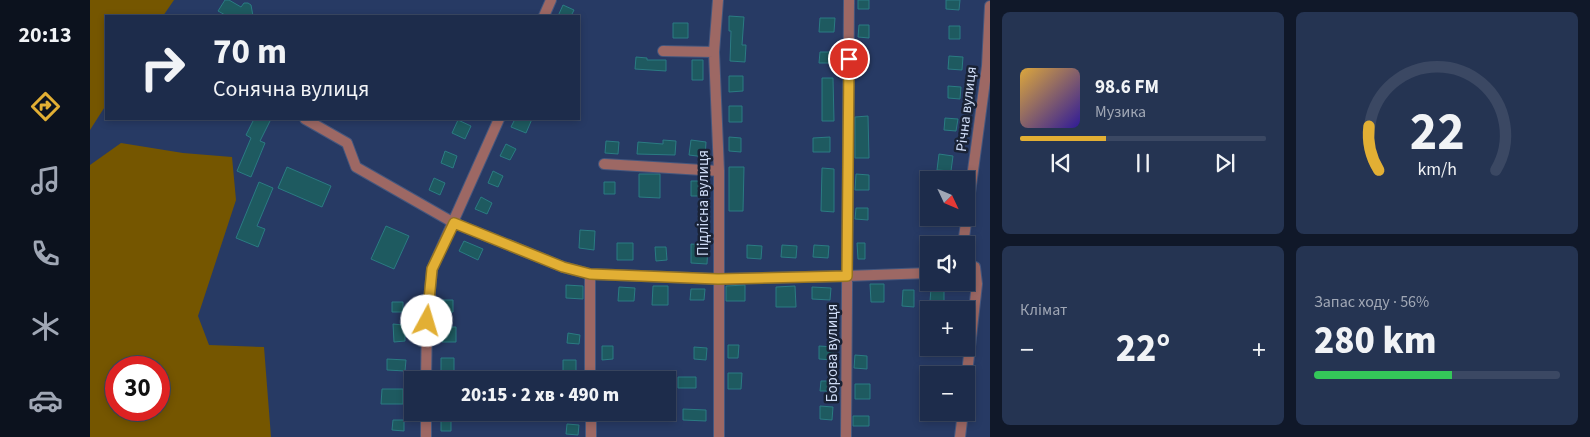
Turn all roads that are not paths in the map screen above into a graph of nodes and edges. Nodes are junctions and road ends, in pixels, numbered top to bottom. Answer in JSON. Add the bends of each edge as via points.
{"nodes":[{"id":1,"x":552,"y":0,"type":"edge"},
{"id":2,"x":718,"y":0,"type":"edge"},
{"id":3,"x":849,"y":0,"type":"edge"},
{"id":4,"x":990,"y":6,"type":"edge"},
{"id":5,"x":544,"y":15,"type":"edge"},
{"id":6,"x":663,"y":51,"type":"dead end"},
{"id":7,"x":714,"y":52,"type":"junction"},
{"id":8,"x":308,"y":120,"type":"edge"},
{"id":9,"x":500,"y":120,"type":"edge"},
{"id":10,"x":604,"y":164,"type":"dead end"},
{"id":11,"x":719,"y":171,"type":"junction"},
{"id":12,"x":454,"y":223,"type":"junction"},
{"id":13,"x":964,"y":236,"type":"edge"},
{"id":14,"x":975,"y":267,"type":"edge"},
{"id":15,"x":920,"y":273,"type":"edge"},
{"id":16,"x":590,"y":274,"type":"junction"},
{"id":17,"x":847,"y":276,"type":"junction"},
{"id":18,"x":718,"y":279,"type":"junction"},
{"id":19,"x":968,"y":366,"type":"edge"},
{"id":20,"x":426,"y":371,"type":"edge"},
{"id":21,"x":590,"y":371,"type":"edge"},
{"id":22,"x":426,"y":421,"type":"edge"},
{"id":23,"x":591,"y":421,"type":"edge"},
{"id":24,"x":962,"y":421,"type":"edge"},
{"id":25,"x":426,"y":437,"type":"edge"},
{"id":26,"x":591,"y":437,"type":"edge"},
{"id":27,"x":718,"y":437,"type":"edge"},
{"id":28,"x":846,"y":437,"type":"edge"},
{"id":29,"x":960,"y":437,"type":"edge"}],
"edges":[{"from":1,"to":5,"type":"street"},
{"from":2,"to":7,"type":"street","name":"Підлісна вулиця"},
{"from":3,"to":17,"type":"street","name":"Борова вулиця"},
{"from":4,"to":13,"type":"street","name":"Річна вулиця","via":[[987,66]]},
{"from":6,"to":7,"type":"street"},
{"from":7,"to":11,"type":"street","name":"Підлісна вулиця"},
{"from":8,"to":12,"type":"street","via":[[347,143],[356,166]]},
{"from":9,"to":12,"type":"street"},
{"from":10,"to":11,"type":"street"},
{"from":11,"to":18,"type":"street","name":"Підлісна вулиця"},
{"from":12,"to":16,"type":"street","via":[[563,267]]},
{"from":12,"to":20,"type":"street","via":[[432,269]]},
{"from":14,"to":19,"type":"street","via":[[977,284]]},
{"from":15,"to":17,"type":"street"},
{"from":16,"to":18,"type":"street"},
{"from":16,"to":21,"type":"street"},
{"from":17,"to":18,"type":"street"},
{"from":17,"to":28,"type":"street","name":"Борова вулиця"},
{"from":18,"to":27,"type":"street","name":"Підлісна вулиця"},
{"from":22,"to":25,"type":"street"},
{"from":23,"to":26,"type":"street"},
{"from":24,"to":29,"type":"street"}]}
